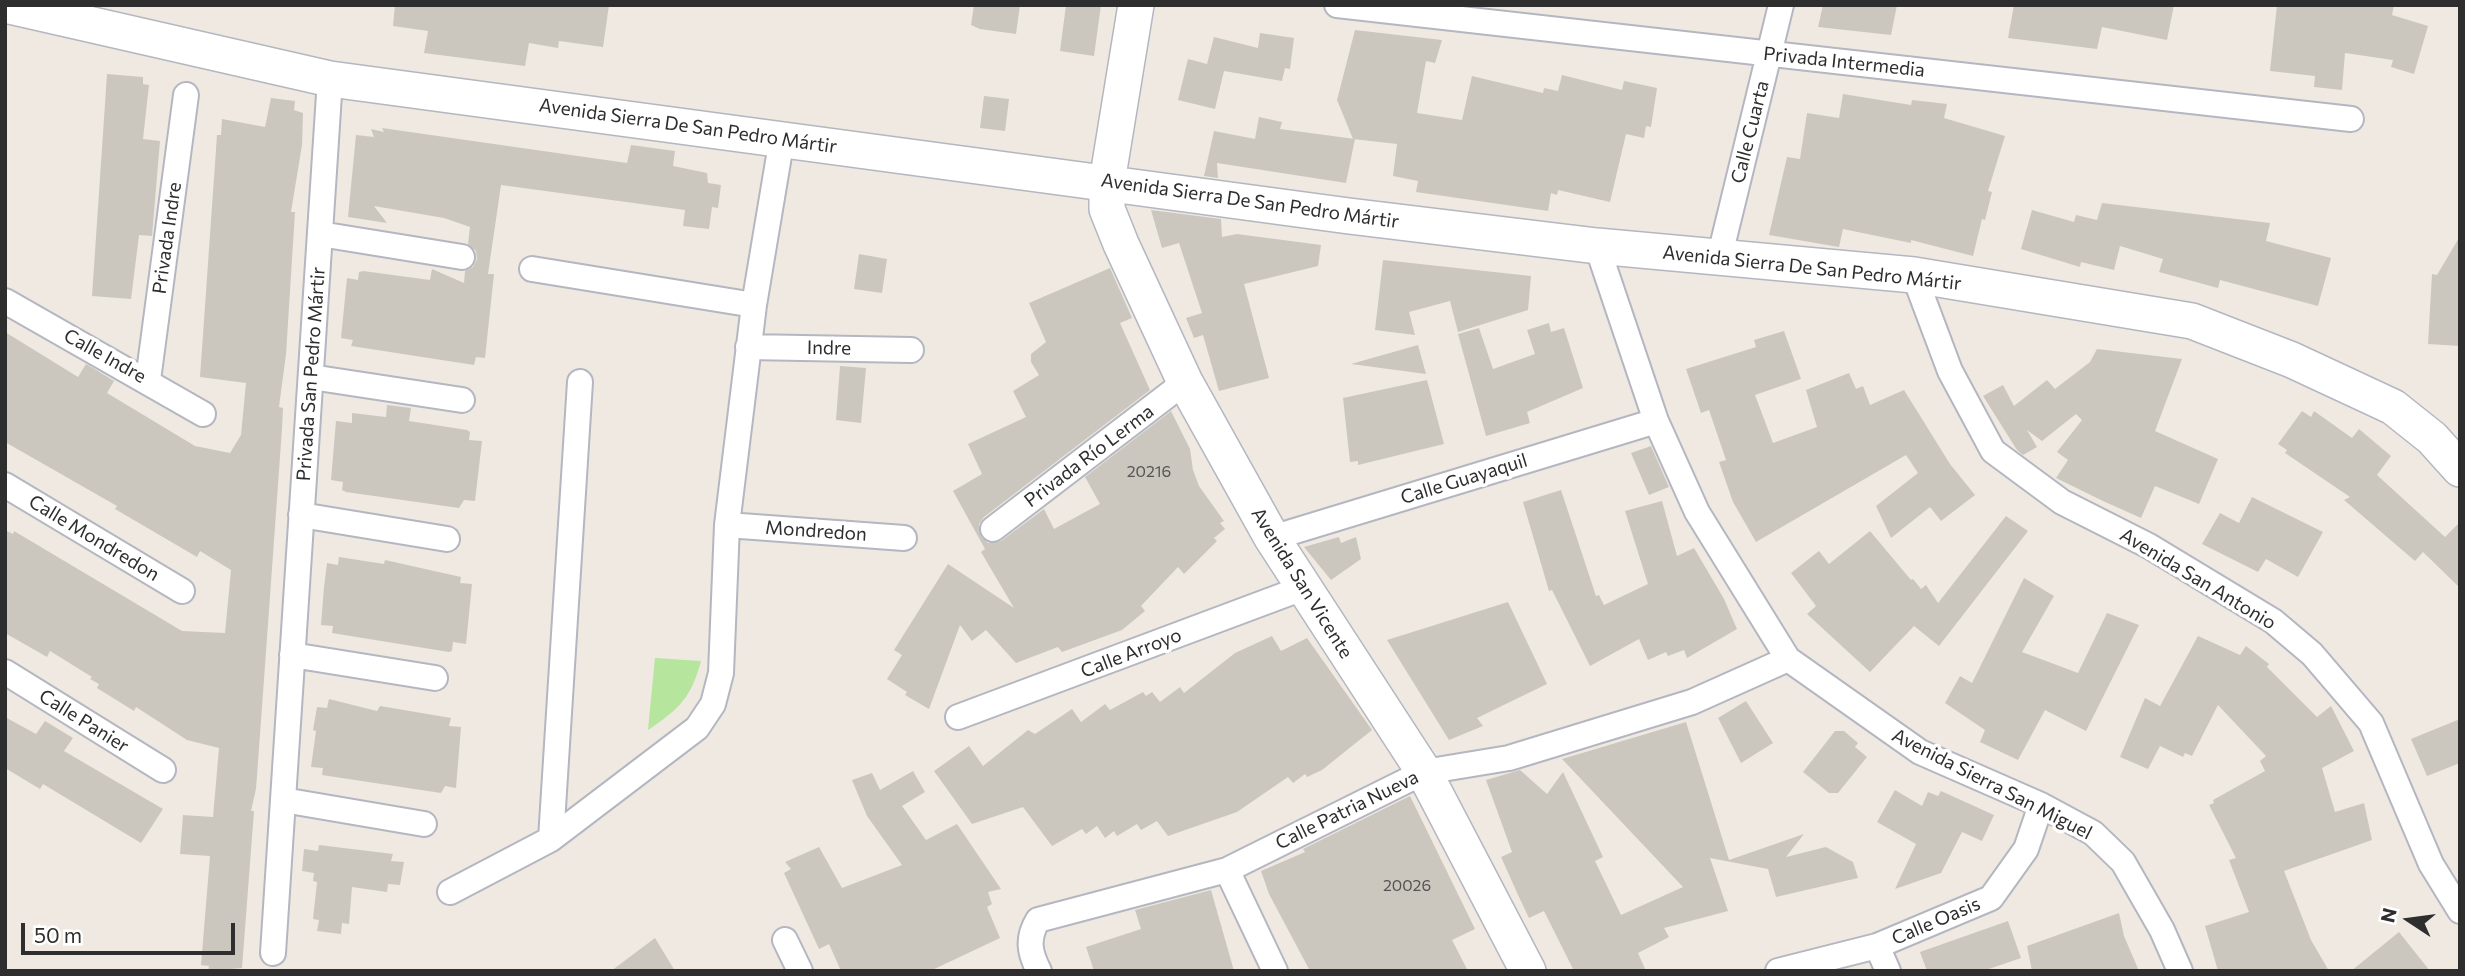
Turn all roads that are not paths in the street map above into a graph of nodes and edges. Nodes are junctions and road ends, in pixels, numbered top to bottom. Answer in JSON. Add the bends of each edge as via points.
{"nodes":[{"id":1,"x":5,"y":5,"type":"edge"},
{"id":2,"x":1136,"y":5,"type":"edge"},
{"id":3,"x":1337,"y":5,"type":"edge"},
{"id":4,"x":1781,"y":5,"type":"edge"},
{"id":5,"x":1770,"y":54,"type":"junction"},
{"id":6,"x":330,"y":79,"type":"junction"},
{"id":7,"x":186,"y":95,"type":"dead end"},
{"id":8,"x":2351,"y":118,"type":"dead end"},
{"id":9,"x":782,"y":138,"type":"junction"},
{"id":10,"x":1107,"y":182,"type":"junction"},
{"id":11,"x":320,"y":234,"type":"junction"},
{"id":12,"x":1597,"y":246,"type":"junction"},
{"id":13,"x":462,"y":257,"type":"dead end"},
{"id":14,"x":1718,"y":259,"type":"junction"},
{"id":15,"x":532,"y":270,"type":"dead end"},
{"id":16,"x":1914,"y":275,"type":"junction"},
{"id":17,"x":5,"y":301,"type":"edge"},
{"id":18,"x":754,"y":305,"type":"junction"},
{"id":19,"x":748,"y":347,"type":"junction"},
{"id":20,"x":911,"y":350,"type":"dead end"},
{"id":21,"x":311,"y":377,"type":"junction"},
{"id":22,"x":149,"y":380,"type":"junction"},
{"id":23,"x":580,"y":382,"type":"dead end"},
{"id":24,"x":1185,"y":382,"type":"junction"},
{"id":25,"x":462,"y":400,"type":"dead end"},
{"id":26,"x":203,"y":414,"type":"dead end"},
{"id":27,"x":1656,"y":421,"type":"junction"},
{"id":28,"x":2460,"y":469,"type":"edge"},
{"id":29,"x":5,"y":485,"type":"edge"},
{"id":30,"x":301,"y":515,"type":"junction"},
{"id":31,"x":727,"y":525,"type":"junction"},
{"id":32,"x":993,"y":529,"type":"dead end"},
{"id":33,"x":904,"y":538,"type":"dead end"},
{"id":34,"x":1272,"y":538,"type":"junction"},
{"id":35,"x":447,"y":539,"type":"dead end"},
{"id":36,"x":1303,"y":588,"type":"junction"},
{"id":37,"x":182,"y":591,"type":"dead end"},
{"id":38,"x":292,"y":655,"type":"junction"},
{"id":39,"x":1788,"y":659,"type":"junction"},
{"id":40,"x":5,"y":672,"type":"edge"},
{"id":41,"x":435,"y":678,"type":"dead end"},
{"id":42,"x":958,"y":717,"type":"dead end"},
{"id":43,"x":163,"y":770,"type":"dead end"},
{"id":44,"x":1423,"y":772,"type":"junction"},
{"id":45,"x":283,"y":800,"type":"junction"},
{"id":46,"x":2041,"y":805,"type":"junction"},
{"id":47,"x":424,"y":824,"type":"dead end"},
{"id":48,"x":551,"y":839,"type":"junction"},
{"id":49,"x":1227,"y":870,"type":"junction"},
{"id":50,"x":450,"y":892,"type":"dead end"},
{"id":51,"x":2460,"y":911,"type":"edge"},
{"id":52,"x":785,"y":940,"type":"dead end"},
{"id":53,"x":1877,"y":946,"type":"junction"},
{"id":54,"x":273,"y":953,"type":"dead end"},
{"id":55,"x":800,"y":971,"type":"edge"},
{"id":56,"x":1038,"y":971,"type":"edge"},
{"id":57,"x":1275,"y":971,"type":"edge"},
{"id":58,"x":1528,"y":971,"type":"edge"},
{"id":59,"x":1778,"y":971,"type":"edge"},
{"id":60,"x":1888,"y":971,"type":"edge"},
{"id":61,"x":2180,"y":971,"type":"edge"}],
"edges":[{"from":1,"to":6,"type":"street","name":"Avenida Sierra De San Pedro Mártir"},
{"from":2,"to":10,"type":"street","name":"Avenida San Vicente"},
{"from":3,"to":5,"type":"street","name":"Privada Intermedia"},
{"from":4,"to":5,"type":"street","name":"Calle Cuarta"},
{"from":5,"to":8,"type":"street","name":"Privada Intermedia"},
{"from":5,"to":14,"type":"street","name":"Calle Cuarta"},
{"from":6,"to":9,"type":"street","name":"Avenida Sierra De San Pedro Mártir"},
{"from":6,"to":11,"type":"street","name":"Privada San Pedro Mártir"},
{"from":7,"to":22,"type":"street","name":"Privada Indre"},
{"from":9,"to":10,"type":"street","name":"Avenida Sierra De San Pedro Mártir"},
{"from":9,"to":18,"type":"street"},
{"from":10,"to":12,"type":"street","name":"Avenida Sierra De San Pedro Mártir"},
{"from":10,"to":24,"type":"street","name":"Avenida San Vicente","via":[[1107,209],[1116,233]]},
{"from":11,"to":13,"type":"street"},
{"from":11,"to":21,"type":"street","name":"Privada San Pedro Mártir"},
{"from":12,"to":14,"type":"street","name":"Avenida Sierra De San Pedro Mártir"},
{"from":12,"to":27,"type":"street","name":"Avenida Sierra San Miguel"},
{"from":14,"to":16,"type":"street","name":"Avenida Sierra De San Pedro Mártir"},
{"from":15,"to":18,"type":"street"},
{"from":16,"to":28,"type":"street","name":"Avenida Sierra De San Pedro Mártir","via":[[2192,321],[2393,407],[2432,438]]},
{"from":16,"to":51,"type":"street","name":"Avenida San Antonio","via":[[1950,371],[1993,451],[2062,502],[2149,547],[2273,621],[2312,654],[2371,723],[2431,864]]},
{"from":17,"to":22,"type":"street","name":"Calle Indre"},
{"from":18,"to":19,"type":"street"},
{"from":19,"to":20,"type":"street","name":"Indre"},
{"from":19,"to":31,"type":"street"},
{"from":21,"to":25,"type":"street"},
{"from":21,"to":30,"type":"street","name":"Privada San Pedro Mártir"},
{"from":22,"to":26,"type":"street","name":"Calle Indre"},
{"from":23,"to":48,"type":"street"},
{"from":24,"to":32,"type":"street","name":"Privada Río Lerma"},
{"from":24,"to":34,"type":"street","name":"Avenida San Vicente"},
{"from":27,"to":34,"type":"street","name":"Calle Guayaquil"},
{"from":27,"to":39,"type":"street","name":"Avenida Sierra San Miguel","via":[[1697,512]]},
{"from":29,"to":37,"type":"street","name":"Calle Mondredon"},
{"from":30,"to":35,"type":"street"},
{"from":30,"to":38,"type":"street","name":"Privada San Pedro Mártir"},
{"from":31,"to":33,"type":"street","name":"Mondredon"},
{"from":31,"to":48,"type":"street","via":[[721,673],[713,704],[697,728]]},
{"from":34,"to":36,"type":"street","name":"Avenida San Vicente"},
{"from":36,"to":42,"type":"street","name":"Calle Arroyo"},
{"from":36,"to":44,"type":"street","name":"Avenida San Vicente"},
{"from":38,"to":41,"type":"street"},
{"from":38,"to":45,"type":"street","name":"Privada San Pedro Mártir"},
{"from":39,"to":44,"type":"street","name":"Calle Patria Nueva","via":[[1692,702],[1508,758]]},
{"from":39,"to":46,"type":"street","name":"Avenida Sierra San Miguel","via":[[1920,752]]},
{"from":40,"to":43,"type":"street","name":"Calle Panier"},
{"from":44,"to":49,"type":"street","name":"Calle Patria Nueva"},
{"from":44,"to":58,"type":"street","name":"Avenida San Vicente"},
{"from":45,"to":47,"type":"street"},
{"from":45,"to":54,"type":"street","name":"Privada San Pedro Mártir"},
{"from":46,"to":53,"type":"street","name":"Calle Oasis","via":[[2026,849],[1991,898]]},
{"from":46,"to":61,"type":"street","name":"Avenida Sierra San Miguel","via":[[2093,833],[2123,862]]},
{"from":48,"to":50,"type":"street"},
{"from":49,"to":56,"type":"street","name":"Calle Patria Nueva","via":[[1038,920],[1030,944]]},
{"from":49,"to":57,"type":"street"},
{"from":52,"to":55,"type":"street"},
{"from":53,"to":59,"type":"street","name":"Calle Oasis"},
{"from":53,"to":60,"type":"street"}]}
